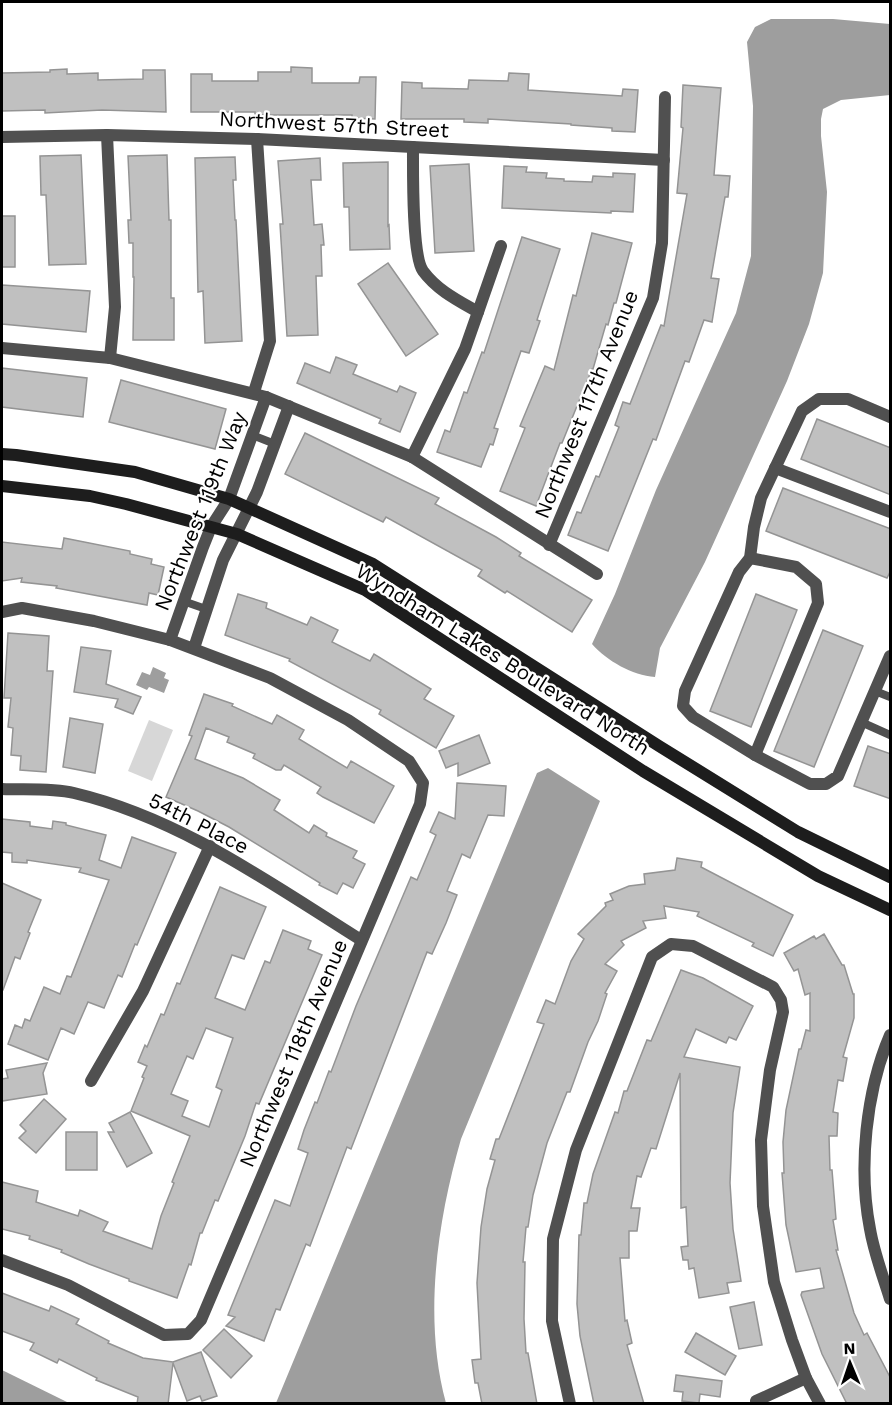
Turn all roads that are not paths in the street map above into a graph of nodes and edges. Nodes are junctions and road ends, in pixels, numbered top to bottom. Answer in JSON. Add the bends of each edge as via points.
{"nodes":[{"id":1,"x":665,"y":97,"type":"dead end"},
{"id":2,"x":106,"y":135,"type":"junction"},
{"id":3,"x":2,"y":137,"type":"edge"},
{"id":4,"x":256,"y":139,"type":"junction"},
{"id":5,"x":413,"y":147,"type":"junction"},
{"id":6,"x":664,"y":160,"type":"junction"},
{"id":7,"x":501,"y":246,"type":"dead end"},
{"id":8,"x":478,"y":312,"type":"junction"},
{"id":9,"x":2,"y":348,"type":"edge"},
{"id":10,"x":110,"y":358,"type":"junction"},
{"id":11,"x":254,"y":392,"type":"junction"},
{"id":12,"x":266,"y":397,"type":"junction"},
{"id":13,"x":289,"y":406,"type":"junction"},
{"id":14,"x":891,"y":417,"type":"edge"},
{"id":15,"x":252,"y":435,"type":"junction"},
{"id":16,"x":275,"y":444,"type":"junction"},
{"id":17,"x":2,"y":454,"type":"edge"},
{"id":18,"x":412,"y":457,"type":"junction"},
{"id":19,"x":775,"y":468,"type":"junction"},
{"id":20,"x":2,"y":486,"type":"edge"},
{"id":21,"x":229,"y":499,"type":"junction"},
{"id":22,"x":249,"y":508,"type":"junction"},
{"id":23,"x":891,"y":512,"type":"edge"},
{"id":24,"x":212,"y":527,"type":"junction"},
{"id":25,"x":237,"y":534,"type":"junction"},
{"id":26,"x":549,"y":545,"type":"junction"},
{"id":27,"x":750,"y":558,"type":"junction"},
{"id":28,"x":597,"y":574,"type":"dead end"},
{"id":29,"x":183,"y":601,"type":"junction"},
{"id":30,"x":206,"y":609,"type":"junction"},
{"id":31,"x":2,"y":612,"type":"edge"},
{"id":32,"x":170,"y":640,"type":"junction"},
{"id":33,"x":194,"y":648,"type":"junction"},
{"id":34,"x":891,"y":656,"type":"edge"},
{"id":35,"x":875,"y":691,"type":"junction"},
{"id":36,"x":891,"y":697,"type":"edge"},
{"id":37,"x":861,"y":722,"type":"junction"},
{"id":38,"x":891,"y":735,"type":"edge"},
{"id":39,"x":755,"y":755,"type":"junction"},
{"id":40,"x":2,"y":789,"type":"edge"},
{"id":41,"x":210,"y":846,"type":"junction"},
{"id":42,"x":891,"y":877,"type":"edge"},
{"id":43,"x":891,"y":910,"type":"edge"},
{"id":44,"x":362,"y":940,"type":"junction"},
{"id":45,"x":891,"y":1035,"type":"edge"},
{"id":46,"x":91,"y":1081,"type":"dead end"},
{"id":47,"x":2,"y":1260,"type":"edge"},
{"id":48,"x":891,"y":1299,"type":"edge"},
{"id":49,"x":806,"y":1378,"type":"junction"},
{"id":50,"x":756,"y":1401,"type":"dead end"},
{"id":51,"x":570,"y":1404,"type":"edge"},
{"id":52,"x":820,"y":1404,"type":"edge"}],
"edges":[{"from":1,"to":6,"type":"street","name":"Northwest 117th Avenue"},
{"from":2,"to":3,"type":"street","name":"Northwest 57th Street"},
{"from":2,"to":4,"type":"street","name":"Northwest 57th Street"},
{"from":2,"to":10,"type":"street","via":[[115,307]]},
{"from":4,"to":5,"type":"street","name":"Northwest 57th Street"},
{"from":4,"to":11,"type":"street","name":"Northwest 119th Way","via":[[270,341]]},
{"from":5,"to":6,"type":"street","name":"Northwest 57th Street"},
{"from":5,"to":8,"type":"street","via":[[416,241],[421,269],[441,291]]},
{"from":6,"to":26,"type":"street","name":"Northwest 117th Avenue","via":[[662,243],[653,298]]},
{"from":7,"to":8,"type":"street"},
{"from":8,"to":18,"type":"street","via":[[465,350]]},
{"from":9,"to":10,"type":"street"},
{"from":10,"to":11,"type":"street"},
{"from":11,"to":12,"type":"street"},
{"from":12,"to":13,"type":"street"},
{"from":12,"to":15,"type":"street","name":"Northwest 119th Way"},
{"from":13,"to":16,"type":"street","name":"Northwest 119th Way"},
{"from":13,"to":18,"type":"street"},
{"from":14,"to":19,"type":"street","via":[[848,399],[819,399],[802,411]]},
{"from":15,"to":16,"type":"lane"},
{"from":15,"to":21,"type":"street","name":"Northwest 119th Way"},
{"from":16,"to":22,"type":"street","name":"Northwest 119th Way"},
{"from":17,"to":21,"type":"street","name":"Wyndham Lakes Boulevard North","via":[[135,472]]},
{"from":18,"to":26,"type":"street"},
{"from":19,"to":23,"type":"street"},
{"from":19,"to":27,"type":"street","via":[[761,498]]},
{"from":20,"to":24,"type":"street","name":"Wyndham Lakes Boulevard North","via":[[90,496]]},
{"from":21,"to":22,"type":"street","name":"Wyndham Lakes Boulevard North"},
{"from":21,"to":24,"type":"street","name":"Northwest 119th Way"},
{"from":22,"to":25,"type":"street","name":"Northwest 119th Way"},
{"from":22,"to":42,"type":"street","name":"Wyndham Lakes Boulevard North","via":[[373,564],[798,832]]},
{"from":24,"to":25,"type":"street","name":"Wyndham Lakes Boulevard North"},
{"from":24,"to":29,"type":"street","name":"Northwest 119th Way"},
{"from":25,"to":30,"type":"street","name":"Northwest 119th Way","via":[[223,560]]},
{"from":25,"to":43,"type":"street","name":"Wyndham Lakes Boulevard North","via":[[365,590],[644,771],[818,876]]},
{"from":26,"to":28,"type":"street"},
{"from":27,"to":39,"type":"street","via":[[739,572],[685,691],[684,706],[693,717]]},
{"from":27,"to":39,"type":"street","via":[[796,567],[816,584],[818,603]]},
{"from":29,"to":30,"type":"lane"},
{"from":29,"to":32,"type":"street","name":"Northwest 119th Way"},
{"from":30,"to":33,"type":"street","name":"Northwest 119th Way"},
{"from":31,"to":32,"type":"street","via":[[22,608]]},
{"from":32,"to":33,"type":"street"},
{"from":33,"to":44,"type":"street","name":"Northwest 118th Avenue","via":[[270,678],[348,720],[409,761],[423,783],[420,804]]},
{"from":34,"to":35,"type":"street"},
{"from":35,"to":36,"type":"lane"},
{"from":35,"to":37,"type":"street"},
{"from":37,"to":38,"type":"lane"},
{"from":37,"to":39,"type":"street","via":[[838,776],[826,784],[810,784]]},
{"from":40,"to":41,"type":"street","name":"54th Place","via":[[72,793],[142,814]]},
{"from":41,"to":44,"type":"street","name":"54th Place"},
{"from":41,"to":46,"type":"street","via":[[143,991]]},
{"from":44,"to":47,"type":"street","name":"Northwest 118th Avenue","via":[[201,1320],[188,1334],[164,1335],[68,1285]]},
{"from":45,"to":48,"type":"street","via":[[873,1093],[865,1176],[869,1228]]},
{"from":49,"to":50,"type":"street"},
{"from":49,"to":51,"type":"street","via":[[774,1282],[763,1206],[761,1140],[783,1012],[781,1000],[773,987],[693,946],[671,944],[652,957],[576,1150],[553,1239],[552,1321]]},
{"from":49,"to":52,"type":"street"}]}
